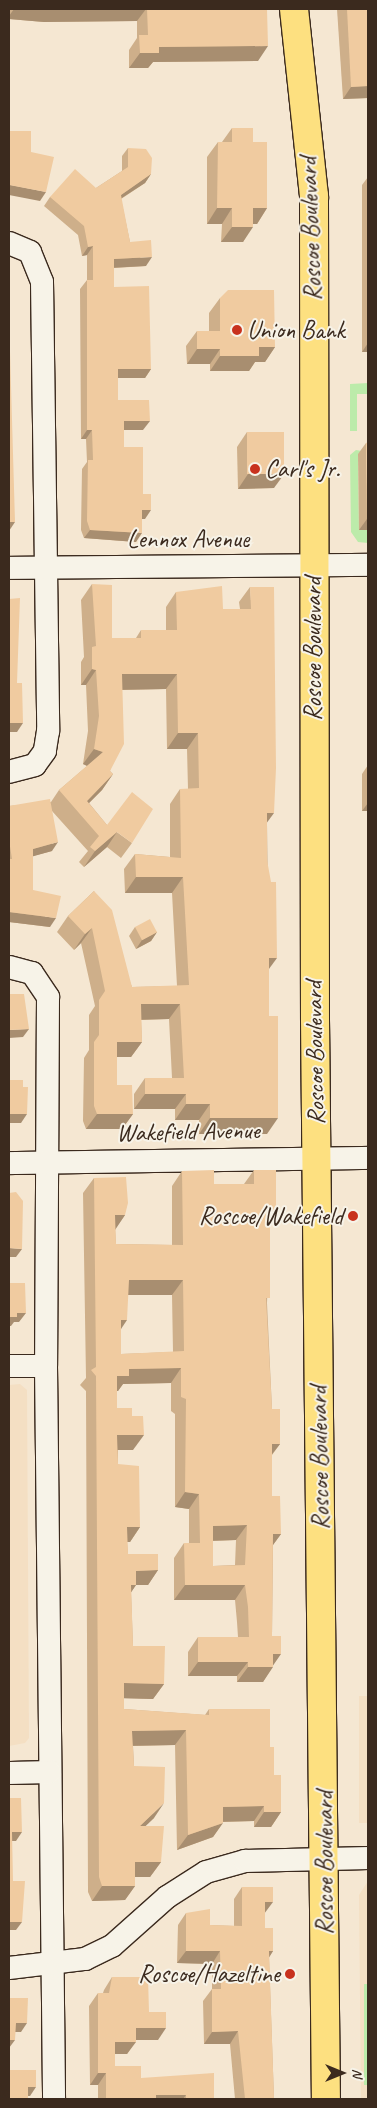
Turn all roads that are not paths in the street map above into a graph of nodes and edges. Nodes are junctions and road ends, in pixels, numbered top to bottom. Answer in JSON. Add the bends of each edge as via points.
{"nodes":[{"id":1,"x":294,"y":9,"type":"edge"},
{"id":2,"x":9,"y":244,"type":"edge"},
{"id":3,"x":313,"y":565,"type":"junction"},
{"id":4,"x":368,"y":565,"type":"edge"},
{"id":5,"x":44,"y":567,"type":"junction"},
{"id":6,"x":9,"y":568,"type":"edge"},
{"id":7,"x":9,"y":772,"type":"edge"},
{"id":8,"x":9,"y":967,"type":"edge"},
{"id":9,"x":316,"y":1158,"type":"junction"},
{"id":10,"x":368,"y":1158,"type":"edge"},
{"id":11,"x":48,"y":1162,"type":"junction"},
{"id":12,"x":9,"y":1163,"type":"edge"},
{"id":13,"x":9,"y":1366,"type":"edge"},
{"id":14,"x":46,"y":1366,"type":"junction"},
{"id":15,"x":50,"y":1772,"type":"junction"},
{"id":16,"x":9,"y":1773,"type":"edge"},
{"id":17,"x":325,"y":1857,"type":"junction"},
{"id":18,"x":368,"y":1858,"type":"edge"},
{"id":19,"x":53,"y":1965,"type":"junction"},
{"id":20,"x":9,"y":1968,"type":"edge"},
{"id":21,"x":54,"y":2099,"type":"edge"},
{"id":22,"x":326,"y":2099,"type":"edge"}],
"edges":[{"from":1,"to":3,"type":"main road","name":"Roscoe Boulevard","via":[[314,196]]},
{"from":2,"to":5,"type":"street","via":[[30,252],[42,282]]},
{"from":3,"to":4,"type":"street","name":"Lennox Avenue"},
{"from":3,"to":5,"type":"street","name":"Lennox Avenue"},
{"from":3,"to":9,"type":"main road","name":"Roscoe Boulevard"},
{"from":5,"to":6,"type":"street","name":"Lennox Avenue"},
{"from":5,"to":7,"type":"street","via":[[48,732],[45,751],[35,765]]},
{"from":8,"to":11,"type":"street","via":[[32,973],[48,997]]},
{"from":9,"to":10,"type":"street","name":"Wakefield Avenue"},
{"from":9,"to":11,"type":"street","name":"Wakefield Avenue"},
{"from":9,"to":17,"type":"main road","name":"Roscoe Boulevard"},
{"from":11,"to":12,"type":"street","name":"Wakefield Avenue"},
{"from":11,"to":14,"type":"street"},
{"from":13,"to":14,"type":"street"},
{"from":14,"to":15,"type":"street"},
{"from":15,"to":16,"type":"street"},
{"from":15,"to":19,"type":"street"},
{"from":17,"to":18,"type":"street"},
{"from":17,"to":19,"type":"street","via":[[245,1861],[206,1872],[167,1897],[112,1946],[85,1959]]},
{"from":17,"to":22,"type":"main road","name":"Roscoe Boulevard"},
{"from":19,"to":20,"type":"street"},
{"from":19,"to":21,"type":"street"}]}
